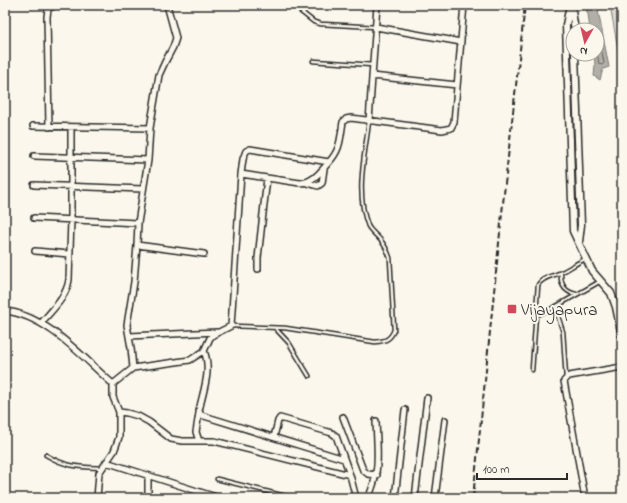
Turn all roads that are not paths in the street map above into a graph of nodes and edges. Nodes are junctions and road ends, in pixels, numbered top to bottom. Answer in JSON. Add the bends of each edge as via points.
{"nodes":[{"id":1,"x":55,"y":5,"type":"edge"},
{"id":2,"x":167,"y":5,"type":"edge"},
{"id":3,"x":377,"y":5,"type":"edge"},
{"id":4,"x":464,"y":5,"type":"edge"},
{"id":5,"x":570,"y":5,"type":"edge"},
{"id":6,"x":300,"y":11,"type":"dead end"},
{"id":7,"x":573,"y":22,"type":"edge"},
{"id":8,"x":376,"y":27,"type":"junction"},
{"id":9,"x":460,"y":42,"type":"junction"},
{"id":10,"x":313,"y":61,"type":"dead end"},
{"id":11,"x":575,"y":62,"type":"edge"},
{"id":12,"x":373,"y":65,"type":"junction"},
{"id":13,"x":372,"y":76,"type":"junction"},
{"id":14,"x":457,"y":85,"type":"junction"},
{"id":15,"x":369,"y":121,"type":"junction"},
{"id":16,"x":33,"y":126,"type":"dead end"},
{"id":17,"x":48,"y":127,"type":"junction"},
{"id":18,"x":71,"y":128,"type":"junction"},
{"id":19,"x":150,"y":128,"type":"junction"},
{"id":20,"x":34,"y":156,"type":"dead end"},
{"id":21,"x":72,"y":157,"type":"junction"},
{"id":22,"x":148,"y":160,"type":"junction"},
{"id":23,"x":320,"y":161,"type":"junction"},
{"id":24,"x":329,"y":162,"type":"junction"},
{"id":25,"x":324,"y":168,"type":"junction"},
{"id":26,"x":241,"y":174,"type":"junction"},
{"id":27,"x":267,"y":178,"type":"junction"},
{"id":28,"x":307,"y":183,"type":"junction"},
{"id":29,"x":34,"y":185,"type":"dead end"},
{"id":30,"x":72,"y":186,"type":"junction"},
{"id":31,"x":143,"y":190,"type":"junction"},
{"id":32,"x":34,"y":218,"type":"dead end"},
{"id":33,"x":71,"y":220,"type":"junction"},
{"id":34,"x":138,"y":223,"type":"junction"},
{"id":35,"x":579,"y":242,"type":"junction"},
{"id":36,"x":138,"y":245,"type":"junction"},
{"id":37,"x":35,"y":252,"type":"dead end"},
{"id":38,"x":69,"y":254,"type":"junction"},
{"id":39,"x":204,"y":254,"type":"dead end"},
{"id":40,"x":586,"y":258,"type":"junction"},
{"id":41,"x":258,"y":269,"type":"dead end"},
{"id":42,"x":561,"y":272,"type":"junction"},
{"id":43,"x":600,"y":281,"type":"junction"},
{"id":44,"x":576,"y":294,"type":"junction"},
{"id":45,"x":555,"y":307,"type":"junction"},
{"id":46,"x":5,"y":311,"type":"edge"},
{"id":47,"x":535,"y":316,"type":"junction"},
{"id":48,"x":41,"y":323,"type":"junction"},
{"id":49,"x":232,"y":326,"type":"junction"},
{"id":50,"x":275,"y":328,"type":"junction"},
{"id":51,"x":218,"y":332,"type":"junction"},
{"id":52,"x":129,"y":336,"type":"junction"},
{"id":53,"x":622,"y":336,"type":"edge"},
{"id":54,"x":204,"y":351,"type":"junction"},
{"id":55,"x":622,"y":367,"type":"edge"},
{"id":56,"x":133,"y":368,"type":"junction"},
{"id":57,"x":532,"y":370,"type":"dead end"},
{"id":58,"x":309,"y":376,"type":"dead end"},
{"id":59,"x":566,"y":378,"type":"junction"},
{"id":60,"x":113,"y":384,"type":"junction"},
{"id":61,"x":427,"y":398,"type":"dead end"},
{"id":62,"x":405,"y":410,"type":"dead end"},
{"id":63,"x":118,"y":412,"type":"junction"},
{"id":64,"x":199,"y":413,"type":"junction"},
{"id":65,"x":343,"y":417,"type":"dead end"},
{"id":66,"x":445,"y":420,"type":"dead end"},
{"id":67,"x":376,"y":421,"type":"dead end"},
{"id":68,"x":274,"y":437,"type":"junction"},
{"id":69,"x":200,"y":441,"type":"junction"},
{"id":70,"x":46,"y":455,"type":"dead end"},
{"id":71,"x":344,"y":459,"type":"junction"},
{"id":72,"x":106,"y":462,"type":"junction"},
{"id":73,"x":102,"y":468,"type":"junction"},
{"id":74,"x":350,"y":475,"type":"junction"},
{"id":75,"x":377,"y":475,"type":"junction"},
{"id":76,"x":148,"y":476,"type":"junction"},
{"id":77,"x":217,"y":479,"type":"dead end"},
{"id":78,"x":196,"y":491,"type":"junction"},
{"id":79,"x":97,"y":498,"type":"edge"},
{"id":80,"x":148,"y":498,"type":"edge"},
{"id":81,"x":196,"y":498,"type":"edge"},
{"id":82,"x":219,"y":498,"type":"edge"},
{"id":83,"x":293,"y":498,"type":"edge"},
{"id":84,"x":356,"y":498,"type":"edge"},
{"id":85,"x":368,"y":498,"type":"edge"},
{"id":86,"x":395,"y":498,"type":"edge"},
{"id":87,"x":415,"y":498,"type":"edge"},
{"id":88,"x":435,"y":498,"type":"edge"},
{"id":89,"x":585,"y":498,"type":"edge"}],
"edges":[{"from":1,"to":17,"type":"street","via":[[48,9],[47,17]]},
{"from":2,"to":19,"type":"street","via":[[176,38],[160,75]]},
{"from":3,"to":8,"type":"street"},
{"from":4,"to":9,"type":"street"},
{"from":5,"to":7,"type":"street"},
{"from":5,"to":35,"type":"street","via":[[566,24],[572,231]]},
{"from":6,"to":8,"type":"lane","via":[[321,24]]},
{"from":8,"to":9,"type":"street"},
{"from":8,"to":12,"type":"street"},
{"from":9,"to":14,"type":"street"},
{"from":10,"to":12,"type":"lane"},
{"from":11,"to":35,"type":"street","via":[[581,225]]},
{"from":12,"to":13,"type":"street"},
{"from":13,"to":14,"type":"street"},
{"from":13,"to":15,"type":"street"},
{"from":14,"to":15,"type":"street","via":[[454,122],[451,128],[442,130]]},
{"from":15,"to":24,"type":"street","via":[[350,118],[343,122],[337,154]]},
{"from":15,"to":50,"type":"lane","via":[[362,200],[369,228],[388,250],[390,258],[394,330],[391,337],[375,342]]},
{"from":16,"to":17,"type":"street"},
{"from":17,"to":18,"type":"street"},
{"from":18,"to":19,"type":"street"},
{"from":18,"to":21,"type":"street"},
{"from":19,"to":22,"type":"street"},
{"from":20,"to":21,"type":"street"},
{"from":21,"to":22,"type":"street"},
{"from":21,"to":30,"type":"street"},
{"from":22,"to":31,"type":"street"},
{"from":23,"to":24,"type":"street"},
{"from":23,"to":25,"type":"street"},
{"from":23,"to":26,"type":"street","via":[[250,149],[244,154]]},
{"from":24,"to":25,"type":"street"},
{"from":25,"to":28,"type":"street"},
{"from":25,"to":28,"type":"street","via":[[322,182],[318,186]]},
{"from":26,"to":27,"type":"street"},
{"from":26,"to":49,"type":"street"},
{"from":27,"to":28,"type":"street"},
{"from":27,"to":41,"type":"street"},
{"from":29,"to":30,"type":"street"},
{"from":30,"to":31,"type":"street"},
{"from":30,"to":33,"type":"street"},
{"from":31,"to":34,"type":"street"},
{"from":32,"to":33,"type":"street"},
{"from":33,"to":34,"type":"street"},
{"from":33,"to":38,"type":"street"},
{"from":34,"to":36,"type":"street"},
{"from":35,"to":40,"type":"street"},
{"from":36,"to":39,"type":"street"},
{"from":36,"to":52,"type":"street","via":[[128,319]]},
{"from":37,"to":38,"type":"street"},
{"from":38,"to":48,"type":"street","via":[[67,289]]},
{"from":40,"to":42,"type":"lane"},
{"from":40,"to":43,"type":"street"},
{"from":42,"to":44,"type":"lane","via":[[561,282],[565,290]]},
{"from":42,"to":47,"type":"lane","via":[[540,282]]},
{"from":43,"to":44,"type":"lane"},
{"from":43,"to":53,"type":"street","via":[[611,293]]},
{"from":44,"to":45,"type":"lane"},
{"from":45,"to":47,"type":"lane"},
{"from":45,"to":59,"type":"lane","via":[[563,332]]},
{"from":46,"to":48,"type":"street","via":[[24,314]]},
{"from":47,"to":57,"type":"lane"},
{"from":48,"to":60,"type":"street","via":[[70,344]]},
{"from":49,"to":50,"type":"lane"},
{"from":49,"to":51,"type":"street"},
{"from":50,"to":58,"type":"lane","via":[[289,344]]},
{"from":51,"to":52,"type":"street"},
{"from":51,"to":54,"type":"street","via":[[210,338]]},
{"from":52,"to":56,"type":"street"},
{"from":54,"to":56,"type":"street","via":[[190,360]]},
{"from":54,"to":64,"type":"street","via":[[208,366]]},
{"from":55,"to":59,"type":"street"},
{"from":56,"to":60,"type":"street"},
{"from":59,"to":89,"type":"street","via":[[564,385]]},
{"from":60,"to":63,"type":"street","via":[[113,396]]},
{"from":61,"to":87,"type":"street"},
{"from":62,"to":86,"type":"street"},
{"from":63,"to":69,"type":"street","via":[[138,416],[171,439]]},
{"from":63,"to":72,"type":"street","via":[[119,437],[114,451]]},
{"from":64,"to":68,"type":"street"},
{"from":64,"to":69,"type":"street","via":[[196,432]]},
{"from":65,"to":75,"type":"street","via":[[363,470],[368,474]]},
{"from":66,"to":88,"type":"street"},
{"from":67,"to":75,"type":"street"},
{"from":68,"to":71,"type":"street"},
{"from":68,"to":71,"type":"street","via":[[280,418],[328,431],[336,436]]},
{"from":69,"to":74,"type":"street","via":[[228,444]]},
{"from":70,"to":73,"type":"lane","via":[[71,466]]},
{"from":71,"to":74,"type":"street"},
{"from":72,"to":73,"type":"street"},
{"from":72,"to":76,"type":"street"},
{"from":73,"to":79,"type":"street"},
{"from":74,"to":84,"type":"street"},
{"from":75,"to":85,"type":"street"},
{"from":76,"to":78,"type":"street"},
{"from":76,"to":80,"type":"street"},
{"from":77,"to":83,"type":"lane"},
{"from":78,"to":81,"type":"street"},
{"from":78,"to":82,"type":"street"}]}
